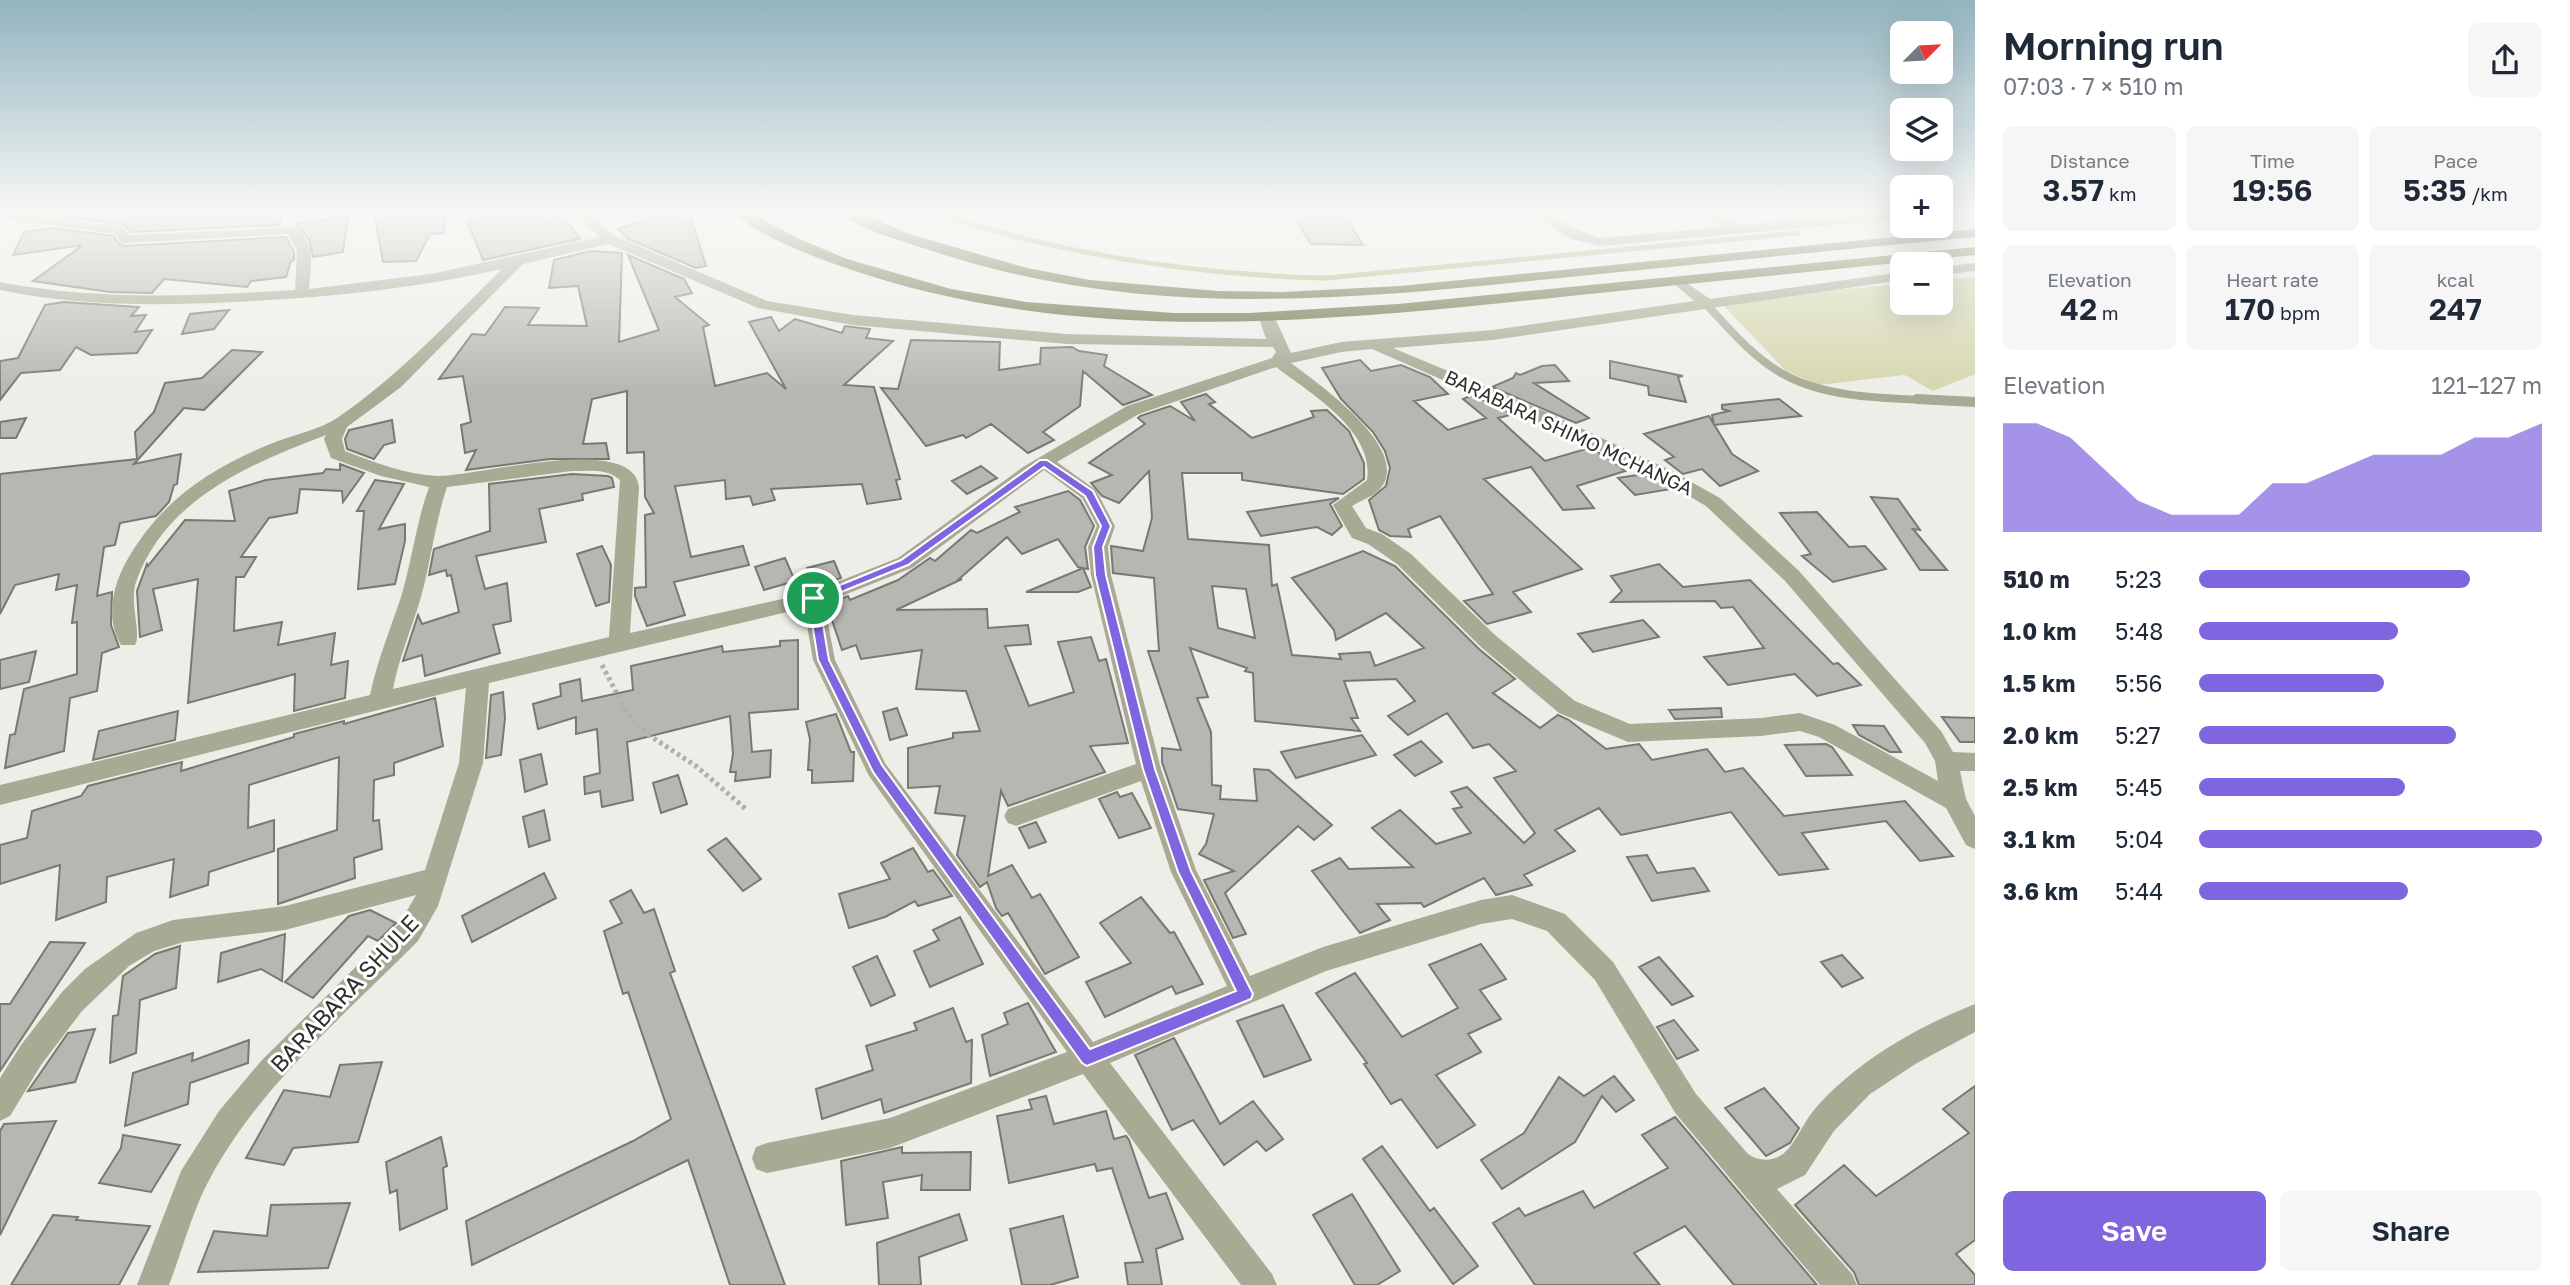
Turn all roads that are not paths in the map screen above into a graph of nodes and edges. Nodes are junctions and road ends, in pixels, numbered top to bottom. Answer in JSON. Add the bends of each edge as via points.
{"nodes":[{"id":1,"x":303,"y":272,"type":"edge"},
{"id":2,"x":461,"y":272,"type":"edge"},
{"id":3,"x":507,"y":272,"type":"edge"},
{"id":4,"x":687,"y":272,"type":"edge"},
{"id":5,"x":866,"y":272,"type":"edge"},
{"id":6,"x":1035,"y":272,"type":"edge"},
{"id":7,"x":1573,"y":272,"type":"edge"},
{"id":8,"x":1767,"y":272,"type":"edge"},
{"id":9,"x":1890,"y":278,"type":"edge"},
{"id":10,"x":1678,"y":281,"type":"junction"},
{"id":11,"x":0,"y":286,"type":"edge"},
{"id":12,"x":302,"y":294,"type":"junction"},
{"id":13,"x":1704,"y":302,"type":"junction"},
{"id":14,"x":1267,"y":318,"type":"junction"},
{"id":15,"x":1371,"y":344,"type":"junction"},
{"id":16,"x":1277,"y":351,"type":"junction"},
{"id":17,"x":1975,"y":402,"type":"edge"},
{"id":18,"x":340,"y":424,"type":"junction"},
{"id":19,"x":1044,"y":462,"type":"junction"},
{"id":20,"x":440,"y":482,"type":"junction"},
{"id":21,"x":813,"y":598,"type":"junction"},
{"id":22,"x":128,"y":640,"type":"dead end"},
{"id":23,"x":619,"y":643,"type":"junction"},
{"id":24,"x":478,"y":679,"type":"junction"},
{"id":25,"x":379,"y":703,"type":"junction"},
{"id":26,"x":1946,"y":761,"type":"junction"},
{"id":27,"x":1975,"y":762,"type":"edge"},
{"id":28,"x":1149,"y":769,"type":"junction"},
{"id":29,"x":0,"y":795,"type":"edge"},
{"id":30,"x":1954,"y":801,"type":"junction"},
{"id":31,"x":1016,"y":816,"type":"dead end"},
{"id":32,"x":1975,"y":838,"type":"edge"},
{"id":33,"x":435,"y":880,"type":"junction"},
{"id":34,"x":1245,"y":994,"type":"junction"},
{"id":35,"x":1975,"y":1017,"type":"edge"},
{"id":36,"x":1087,"y":1058,"type":"junction"},
{"id":37,"x":0,"y":1105,"type":"edge"},
{"id":38,"x":767,"y":1158,"type":"dead end"},
{"id":39,"x":1737,"y":1165,"type":"junction"},
{"id":40,"x":153,"y":1285,"type":"edge"},
{"id":41,"x":1261,"y":1285,"type":"edge"},
{"id":42,"x":1841,"y":1285,"type":"edge"}],
"edges":[{"from":1,"to":12,"type":"street"},
{"from":2,"to":12,"type":"street","via":[[372,288]]},
{"from":3,"to":18,"type":"street","via":[[395,384]]},
{"from":4,"to":16,"type":"street","via":[[764,305],[853,320],[1067,339],[1248,344]]},
{"from":5,"to":14,"type":"main road","via":[[996,303],[1099,316],[1206,321]]},
{"from":6,"to":7,"type":"main road","via":[[1135,290],[1204,295],[1346,294]]},
{"from":8,"to":10,"type":"main road"},
{"from":9,"to":13,"type":"street"},
{"from":10,"to":13,"type":"street"},
{"from":10,"to":14,"type":"main road"},
{"from":11,"to":12,"type":"street","via":[[97,300]]},
{"from":13,"to":15,"type":"street","via":[[1493,335]]},
{"from":13,"to":17,"type":"lane","via":[[1760,358],[1806,384]]},
{"from":14,"to":16,"type":"street"},
{"from":15,"to":16,"type":"street"},
{"from":15,"to":26,"type":"street","name":"BARABARA SHIMO MCHANGA","via":[[1538,415],[1713,502],[1792,576],[1916,716]]},
{"from":16,"to":19,"type":"street","via":[[1133,410]]},
{"from":16,"to":30,"type":"street","via":[[1343,410],[1372,451],[1379,473],[1375,484],[1342,505],[1353,527],[1404,559],[1488,641],[1567,707],[1628,733],[1800,722],[1827,731]]},
{"from":18,"to":20,"type":"street","via":[[332,439],[337,454],[401,476]]},
{"from":18,"to":22,"type":"street","via":[[222,471],[175,506],[153,532],[127,582],[122,603]]},
{"from":19,"to":21,"type":"street","via":[[905,563]]},
{"from":19,"to":28,"type":"street","via":[[1089,494],[1106,526],[1098,547],[1101,575]]},
{"from":20,"to":23,"type":"street","via":[[558,467],[617,466],[624,471],[629,489]]},
{"from":20,"to":25,"type":"street"},
{"from":21,"to":23,"type":"street"},
{"from":21,"to":36,"type":"street","via":[[824,660],[877,769]]},
{"from":23,"to":24,"type":"street"},
{"from":24,"to":25,"type":"street"},
{"from":24,"to":33,"type":"street","name":"BARABARA SHULE","via":[[471,763]]},
{"from":25,"to":29,"type":"street"},
{"from":26,"to":27,"type":"street"},
{"from":26,"to":30,"type":"street","name":"BARABARA SHIMO MCHANGA"},
{"from":28,"to":31,"type":"street"},
{"from":28,"to":34,"type":"street","via":[[1184,872]]},
{"from":30,"to":32,"type":"street","name":"BARABARA SHIMO MCHANGA"},
{"from":33,"to":37,"type":"street","via":[[264,922],[172,933],[139,947],[104,971],[55,1020]]},
{"from":33,"to":40,"type":"street","name":"BARABARA SHULE","via":[[409,932],[272,1070],[229,1121],[192,1182]]},
{"from":34,"to":36,"type":"street"},
{"from":34,"to":39,"type":"street","via":[[1323,959],[1482,912],[1511,907],[1556,922],[1604,971],[1686,1104]]},
{"from":35,"to":39,"type":"street","via":[[1860,1084],[1824,1121],[1794,1164],[1776,1174],[1753,1175]]},
{"from":36,"to":38,"type":"street","via":[[890,1133]]},
{"from":36,"to":41,"type":"street"},
{"from":39,"to":42,"type":"street"}]}
